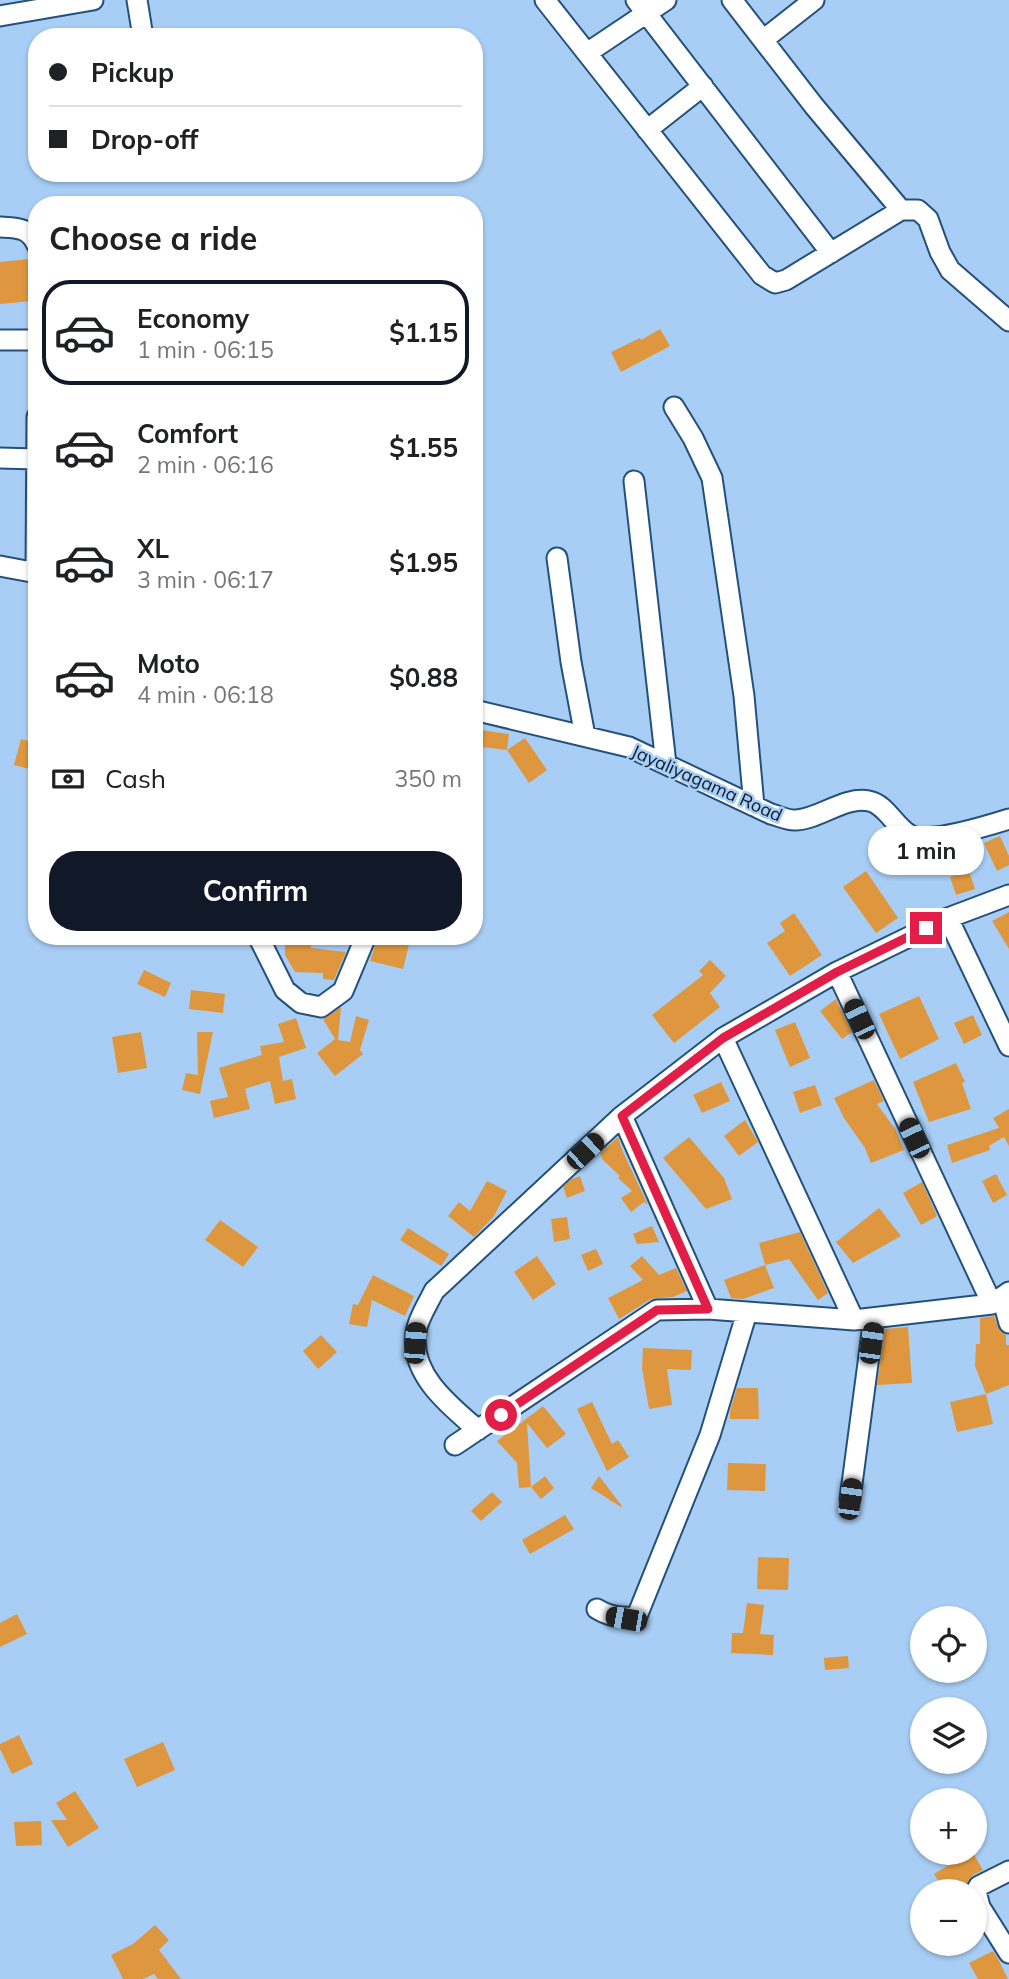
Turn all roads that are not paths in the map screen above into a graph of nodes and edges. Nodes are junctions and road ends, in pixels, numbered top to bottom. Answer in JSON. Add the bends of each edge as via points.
{"nodes":[{"id":1,"x":93,"y":0,"type":"edge"},
{"id":2,"x":137,"y":0,"type":"edge"},
{"id":3,"x":545,"y":0,"type":"edge"},
{"id":4,"x":666,"y":0,"type":"edge"},
{"id":5,"x":732,"y":0,"type":"edge"},
{"id":6,"x":814,"y":0,"type":"edge"},
{"id":7,"x":641,"y":7,"type":"edge"},
{"id":8,"x":0,"y":16,"type":"edge"},
{"id":9,"x":142,"y":28,"type":"edge"},
{"id":10,"x":763,"y":40,"type":"junction"},
{"id":11,"x":587,"y":53,"type":"junction"},
{"id":12,"x":702,"y":86,"type":"junction"},
{"id":13,"x":647,"y":130,"type":"junction"},
{"id":14,"x":901,"y":209,"type":"junction"},
{"id":15,"x":0,"y":228,"type":"edge"},
{"id":16,"x":28,"y":232,"type":"edge"},
{"id":17,"x":831,"y":253,"type":"junction"},
{"id":18,"x":1009,"y":321,"type":"edge"},
{"id":19,"x":28,"y":340,"type":"edge"},
{"id":20,"x":0,"y":341,"type":"edge"},
{"id":21,"x":674,"y":407,"type":"dead end"},
{"id":22,"x":0,"y":458,"type":"edge"},
{"id":23,"x":28,"y":459,"type":"edge"},
{"id":24,"x":634,"y":481,"type":"dead end"},
{"id":25,"x":556,"y":558,"type":"dead end"},
{"id":26,"x":0,"y":566,"type":"edge"},
{"id":27,"x":28,"y":571,"type":"edge"},
{"id":28,"x":483,"y":712,"type":"edge"},
{"id":29,"x":585,"y":736,"type":"junction"},
{"id":30,"x":666,"y":764,"type":"junction"},
{"id":31,"x":754,"y":806,"type":"junction"},
{"id":32,"x":1009,"y":819,"type":"edge"},
{"id":33,"x":1009,"y":895,"type":"edge"},
{"id":34,"x":948,"y":918,"type":"junction"},
{"id":35,"x":262,"y":945,"type":"edge"},
{"id":36,"x":362,"y":945,"type":"edge"},
{"id":37,"x":837,"y":972,"type":"junction"},
{"id":38,"x":723,"y":1038,"type":"junction"},
{"id":39,"x":1009,"y":1046,"type":"edge"},
{"id":40,"x":622,"y":1116,"type":"junction"},
{"id":41,"x":1001,"y":1298,"type":"edge"},
{"id":42,"x":708,"y":1309,"type":"junction"},
{"id":43,"x":747,"y":1312,"type":"junction"},
{"id":44,"x":874,"y":1318,"type":"junction"},
{"id":45,"x":854,"y":1320,"type":"junction"},
{"id":46,"x":1009,"y":1323,"type":"edge"},
{"id":47,"x":478,"y":1430,"type":"junction"},
{"id":48,"x":455,"y":1445,"type":"dead end"},
{"id":49,"x":850,"y":1499,"type":"dead end"},
{"id":50,"x":597,"y":1609,"type":"dead end"},
{"id":51,"x":1009,"y":1871,"type":"edge"},
{"id":52,"x":1009,"y":1953,"type":"edge"}],
"edges":[{"from":1,"to":8,"type":"street"},
{"from":2,"to":9,"type":"street"},
{"from":3,"to":11,"type":"street"},
{"from":4,"to":7,"type":"street"},
{"from":5,"to":10,"type":"street"},
{"from":6,"to":10,"type":"street"},
{"from":7,"to":11,"type":"street"},
{"from":7,"to":12,"type":"street"},
{"from":10,"to":14,"type":"street"},
{"from":11,"to":13,"type":"street"},
{"from":12,"to":13,"type":"street"},
{"from":12,"to":17,"type":"street"},
{"from":13,"to":17,"type":"street","via":[[762,275],[775,283],[786,280]]},
{"from":14,"to":17,"type":"street"},
{"from":14,"to":18,"type":"street","via":[[918,210],[928,219],[950,270]]},
{"from":15,"to":16,"type":"street"},
{"from":19,"to":20,"type":"street"},
{"from":21,"to":31,"type":"street","via":[[712,478],[744,696]]},
{"from":22,"to":23,"type":"street"},
{"from":24,"to":30,"type":"street"},
{"from":25,"to":29,"type":"street"},
{"from":26,"to":27,"type":"street"},
{"from":28,"to":29,"type":"street","name":"Jayaliyagama Road"},
{"from":29,"to":30,"type":"street","name":"Jayaliyagama Road","via":[[629,747]]},
{"from":30,"to":31,"type":"street","name":"Jayaliyagama Road"},
{"from":31,"to":32,"type":"street","name":"Jayaliyagama Road","via":[[794,821],[869,801],[911,837],[925,838],[972,831]]},
{"from":33,"to":34,"type":"street"},
{"from":34,"to":37,"type":"street"},
{"from":34,"to":39,"type":"street"},
{"from":35,"to":36,"type":"street","via":[[285,990],[301,1003],[321,1007],[343,991]]},
{"from":37,"to":38,"type":"street"},
{"from":37,"to":41,"type":"street"},
{"from":38,"to":40,"type":"street"},
{"from":38,"to":45,"type":"street"},
{"from":40,"to":42,"type":"street"},
{"from":40,"to":47,"type":"street","via":[[434,1291],[416,1328],[422,1370],[447,1404]]},
{"from":41,"to":44,"type":"street"},
{"from":41,"to":46,"type":"street"},
{"from":42,"to":43,"type":"street"},
{"from":42,"to":47,"type":"street","via":[[657,1310]]},
{"from":43,"to":45,"type":"street"},
{"from":43,"to":50,"type":"street","via":[[710,1434],[637,1616],[626,1619]]},
{"from":44,"to":45,"type":"street"},
{"from":44,"to":49,"type":"street"},
{"from":47,"to":48,"type":"street"},
{"from":51,"to":52,"type":"street","via":[[976,1891],[980,1907]]}]}
